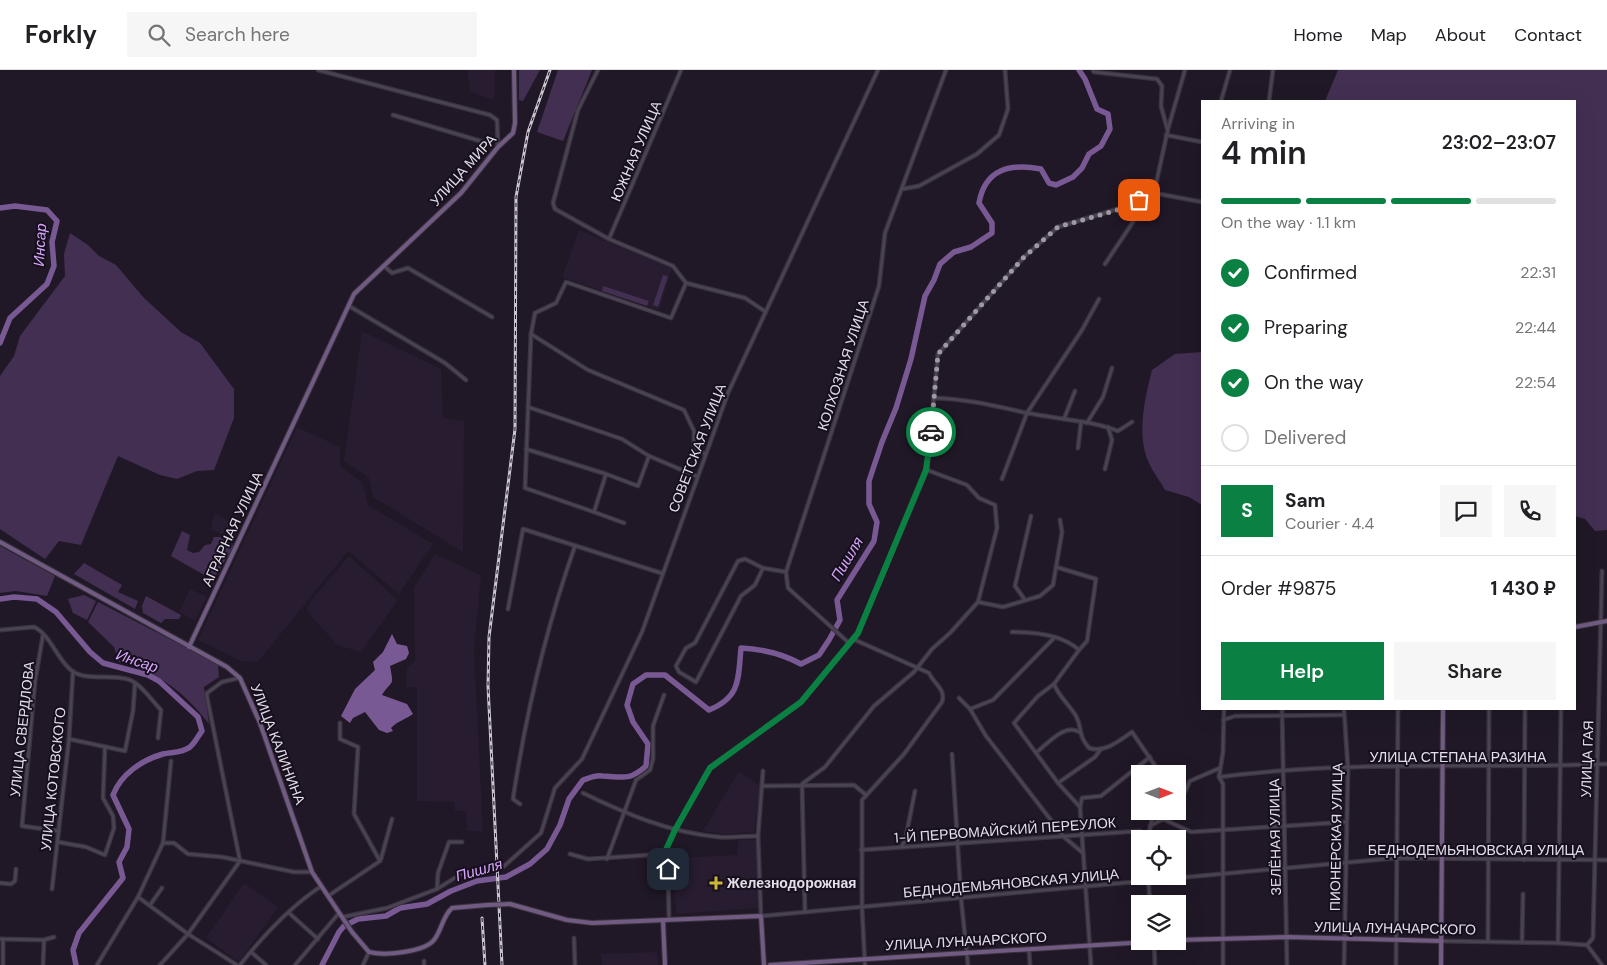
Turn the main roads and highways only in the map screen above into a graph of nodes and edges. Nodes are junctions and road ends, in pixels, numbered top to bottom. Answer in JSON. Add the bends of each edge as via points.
{"nodes":[{"id":1,"x":514,"y":70,"type":"edge"},
{"id":2,"x":349,"y":306,"type":"joint"},
{"id":3,"x":0,"y":542,"type":"edge"},
{"id":4,"x":1607,"y":621,"type":"edge"},
{"id":5,"x":1576,"y":627,"type":"edge"},
{"id":6,"x":189,"y":647,"type":"junction"},
{"id":7,"x":1443,"y":710,"type":"edge"},
{"id":8,"x":663,"y":920,"type":"junction"},
{"id":9,"x":1186,"y":940,"type":"edge"},
{"id":10,"x":1442,"y":941,"type":"junction"},
{"id":11,"x":1131,"y":943,"type":"edge"},
{"id":12,"x":370,"y":952,"type":"joint"},
{"id":13,"x":665,"y":965,"type":"edge"},
{"id":14,"x":764,"y":965,"type":"edge"},
{"id":15,"x":770,"y":965,"type":"edge"},
{"id":16,"x":1441,"y":965,"type":"edge"}],
"edges":[{"from":1,"to":2,"type":"main road","name":"УЛИЦА МИРА","via":[[513,133],[498,146],[462,193],[354,294]]},
{"from":2,"to":6,"type":"main road","name":"АГРАРНАЯ УЛИЦА"},
{"from":3,"to":6,"type":"main road","name":"УЛИЦА КАЛИНИНА"},
{"from":4,"to":5,"type":"main road"},
{"from":6,"to":12,"type":"main road","name":"УЛИЦА КАЛИНИНА","via":[[240,678],[271,749],[312,872],[352,932]]},
{"from":7,"to":10,"type":"main road"},
{"from":8,"to":12,"type":"main road","name":"БЕДНОДЕМЬЯНОВСКАЯ УЛИЦА","bridge":true,"via":[[582,922],[510,904],[452,908],[434,940],[424,947],[388,954]]},
{"from":8,"to":13,"type":"main road"},
{"from":8,"to":14,"type":"main road","name":"БЕДНОДЕМЬЯНОВСКАЯ УЛИЦА","via":[[761,916]]},
{"from":9,"to":10,"type":"main road","name":"УЛИЦА ЛУНАЧАРСКОГО","via":[[1288,937]]},
{"from":10,"to":16,"type":"main road"},
{"from":11,"to":15,"type":"main road","name":"УЛИЦА ЛУНАЧАРСКОГО"}]}
